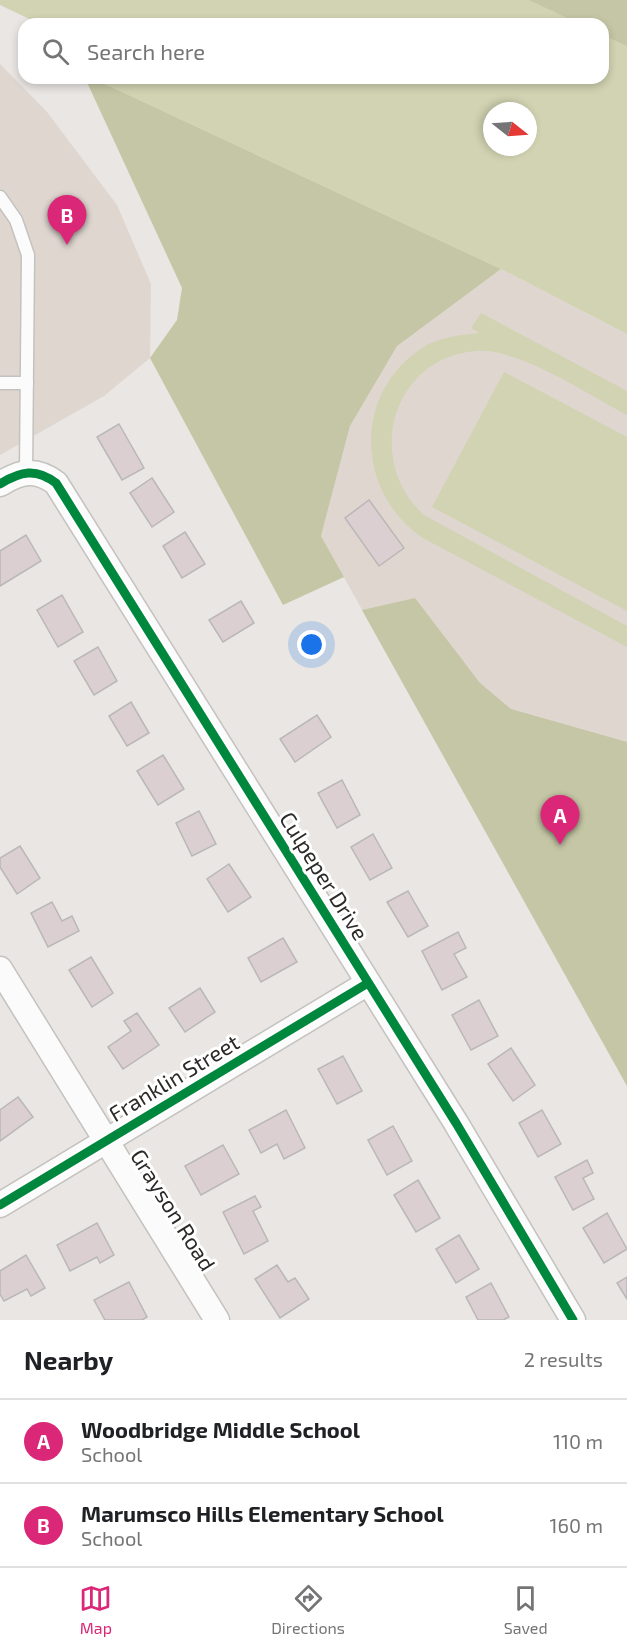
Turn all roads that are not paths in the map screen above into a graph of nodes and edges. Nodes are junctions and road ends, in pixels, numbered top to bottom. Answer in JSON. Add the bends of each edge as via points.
{"nodes":[{"id":1,"x":0,"y":196,"type":"edge"},
{"id":2,"x":27,"y":382,"type":"junction"},
{"id":3,"x":0,"y":383,"type":"edge"},
{"id":4,"x":26,"y":472,"type":"junction"},
{"id":5,"x":0,"y":484,"type":"edge"},
{"id":6,"x":0,"y":969,"type":"edge"},
{"id":7,"x":369,"y":983,"type":"junction"},
{"id":8,"x":107,"y":1141,"type":"junction"},
{"id":9,"x":0,"y":1205,"type":"edge"},
{"id":10,"x":217,"y":1320,"type":"edge"},
{"id":11,"x":573,"y":1320,"type":"edge"}],
"edges":[{"from":1,"to":2,"type":"lane","via":[[16,220],[28,255]]},
{"from":2,"to":3,"type":"lane"},
{"from":2,"to":4,"type":"lane"},
{"from":4,"to":5,"type":"street"},
{"from":4,"to":7,"type":"street","name":"Culpeper Drive","via":[[45,475],[56,483]]},
{"from":6,"to":8,"type":"street","name":"Grayson Road"},
{"from":7,"to":8,"type":"street","name":"Franklin Street"},
{"from":7,"to":11,"type":"street","name":"Culpeper Drive"},
{"from":8,"to":9,"type":"street","name":"Franklin Street"},
{"from":8,"to":10,"type":"street","name":"Grayson Road"}]}
